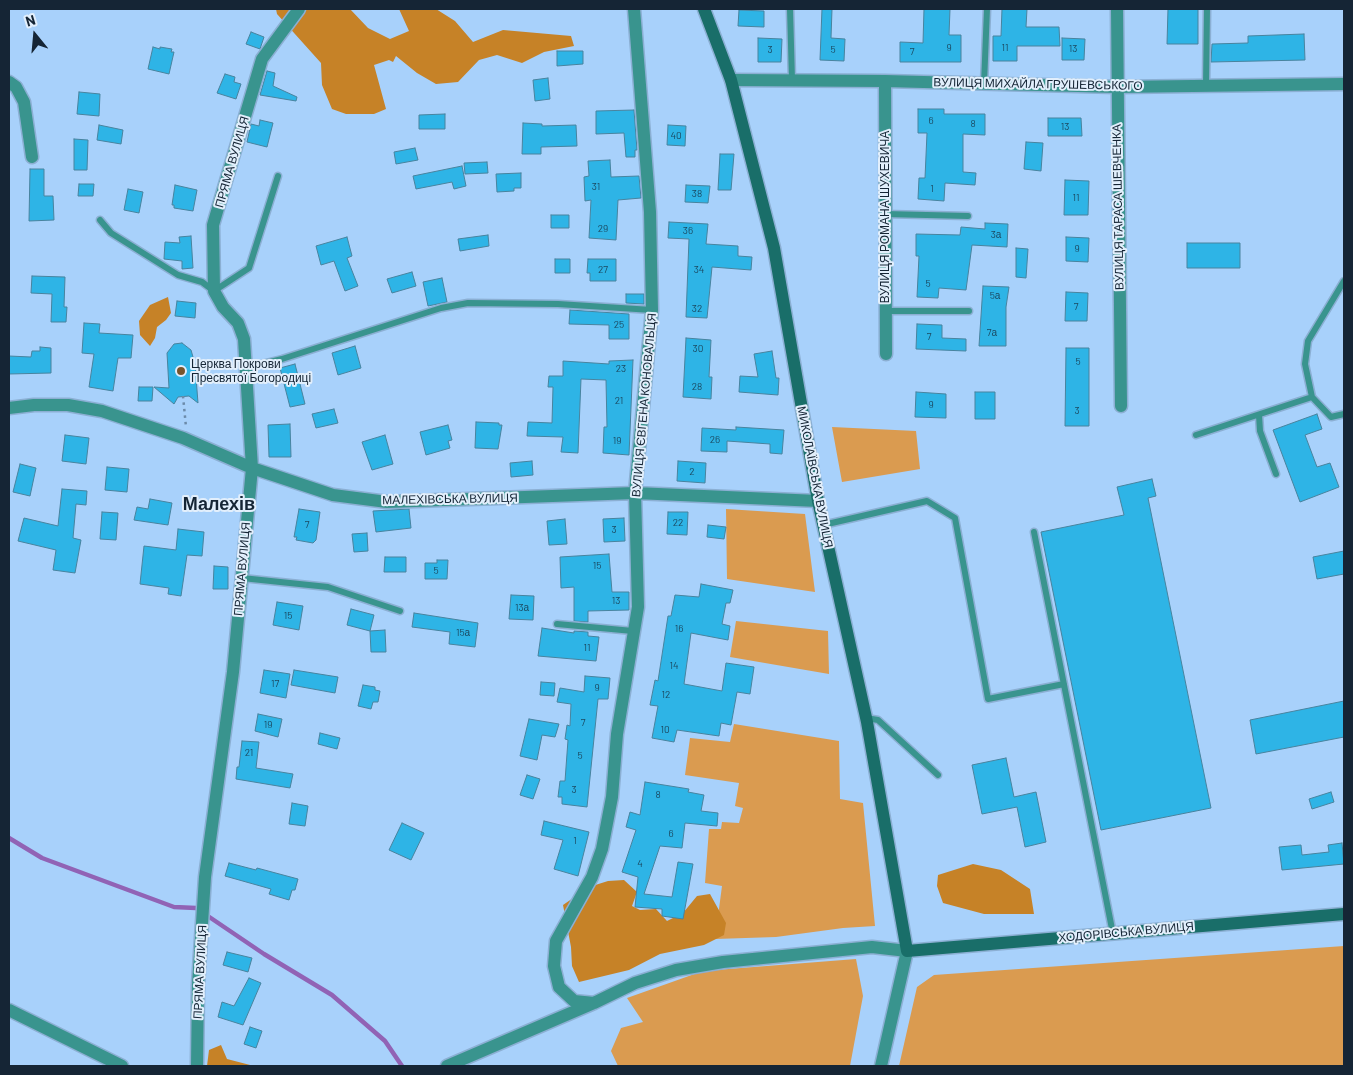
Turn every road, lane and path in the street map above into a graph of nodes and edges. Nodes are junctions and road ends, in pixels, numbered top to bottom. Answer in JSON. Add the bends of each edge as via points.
{"nodes":[{"id":1,"x":299,"y":9,"type":"edge"},
{"id":2,"x":634,"y":9,"type":"edge"},
{"id":3,"x":704,"y":9,"type":"edge"},
{"id":4,"x":790,"y":9,"type":"edge"},
{"id":5,"x":987,"y":9,"type":"edge"},
{"id":6,"x":1118,"y":9,"type":"edge"},
{"id":7,"x":1207,"y":9,"type":"edge"},
{"id":8,"x":731,"y":80,"type":"junction"},
{"id":9,"x":792,"y":80,"type":"junction"},
{"id":10,"x":885,"y":81,"type":"junction"},
{"id":11,"x":9,"y":82,"type":"edge"},
{"id":12,"x":984,"y":84,"type":"junction"},
{"id":13,"x":1344,"y":84,"type":"edge"},
{"id":14,"x":1206,"y":86,"type":"junction"},
{"id":15,"x":1117,"y":87,"type":"junction"},
{"id":16,"x":32,"y":157,"type":"dead end"},
{"id":17,"x":278,"y":176,"type":"dead end"},
{"id":18,"x":885,"y":214,"type":"junction"},
{"id":19,"x":968,"y":216,"type":"dead end"},
{"id":20,"x":100,"y":220,"type":"dead end"},
{"id":21,"x":1344,"y":281,"type":"edge"},
{"id":22,"x":214,"y":291,"type":"junction"},
{"id":23,"x":652,"y":310,"type":"junction"},
{"id":24,"x":886,"y":311,"type":"junction"},
{"id":25,"x":969,"y":311,"type":"dead end"},
{"id":26,"x":886,"y":354,"type":"dead end"},
{"id":27,"x":244,"y":369,"type":"junction"},
{"id":28,"x":184,"y":396,"type":"dead end"},
{"id":29,"x":1312,"y":397,"type":"junction"},
{"id":30,"x":1121,"y":406,"type":"dead end"},
{"id":31,"x":9,"y":408,"type":"edge"},
{"id":32,"x":1344,"y":414,"type":"edge"},
{"id":33,"x":1259,"y":415,"type":"junction"},
{"id":34,"x":1196,"y":436,"type":"dead end"},
{"id":35,"x":183,"y":438,"type":"junction"},
{"id":36,"x":252,"y":468,"type":"junction"},
{"id":37,"x":1276,"y":474,"type":"dead end"},
{"id":38,"x":635,"y":493,"type":"junction"},
{"id":39,"x":818,"y":501,"type":"junction"},
{"id":40,"x":823,"y":525,"type":"junction"},
{"id":41,"x":1034,"y":532,"type":"dead end"},
{"id":42,"x":240,"y":578,"type":"junction"},
{"id":43,"x":400,"y":610,"type":"dead end"},
{"id":44,"x":557,"y":624,"type":"dead end"},
{"id":45,"x":632,"y":631,"type":"junction"},
{"id":46,"x":1064,"y":684,"type":"junction"},
{"id":47,"x":866,"y":718,"type":"junction"},
{"id":48,"x":938,"y":775,"type":"dead end"},
{"id":49,"x":1344,"y":914,"type":"edge"},
{"id":50,"x":1113,"y":934,"type":"junction"},
{"id":51,"x":907,"y":951,"type":"junction"},
{"id":52,"x":594,"y":1003,"type":"junction"},
{"id":53,"x":9,"y":1010,"type":"edge"},
{"id":54,"x":122,"y":1066,"type":"edge"},
{"id":55,"x":197,"y":1066,"type":"edge"},
{"id":56,"x":447,"y":1066,"type":"edge"},
{"id":57,"x":881,"y":1066,"type":"edge"}],
"edges":[{"from":1,"to":22,"type":"street","name":"ПРЯМА ВУЛИЦЯ","via":[[262,59],[214,225]]},
{"from":2,"to":23,"type":"street","name":"ВУЛИЦЯ ЄВГЕНА КОНОВАЛЬЦЯ","via":[[650,212]]},
{"from":3,"to":8,"type":"main road","name":"МИКОЛАЇВСЬКА ВУЛИЦЯ"},
{"from":4,"to":9,"type":"lane"},
{"from":5,"to":12,"type":"lane"},
{"from":6,"to":15,"type":"street","name":"ВУЛИЦЯ ТАРАСА ШЕВЧЕНКА"},
{"from":7,"to":14,"type":"lane"},
{"from":8,"to":9,"type":"street","name":"ВУЛИЦЯ МИХАЙЛА ГРУШЕВСЬКОГО"},
{"from":8,"to":39,"type":"main road","name":"МИКОЛАЇВСЬКА ВУЛИЦЯ","via":[[774,248]]},
{"from":9,"to":10,"type":"street","name":"ВУЛИЦЯ МИХАЙЛА ГРУШЕВСЬКОГО"},
{"from":10,"to":12,"type":"street","name":"ВУЛИЦЯ МИХАЙЛА ГРУШЕВСЬКОГО"},
{"from":10,"to":18,"type":"street","name":"ВУЛИЦЯ РОМАНА ШУХЕВИЧА"},
{"from":11,"to":16,"type":"street","via":[[16,87],[24,102]]},
{"from":12,"to":15,"type":"street","name":"ВУЛИЦЯ МИХАЙЛА ГРУШЕВСЬКОГО"},
{"from":13,"to":14,"type":"street","name":"ВУЛИЦЯ МИХАЙЛА ГРУШЕВСЬКОГО"},
{"from":14,"to":15,"type":"street","name":"ВУЛИЦЯ МИХАЙЛА ГРУШЕВСЬКОГО"},
{"from":15,"to":30,"type":"street","name":"ВУЛИЦЯ ТАРАСА ШЕВЧЕНКА"},
{"from":17,"to":22,"type":"lane","via":[[249,268]]},
{"from":18,"to":19,"type":"lane"},
{"from":18,"to":24,"type":"street","name":"ВУЛИЦЯ РОМАНА ШУХЕВИЧА"},
{"from":20,"to":22,"type":"lane","via":[[111,233],[161,265],[178,275],[202,282]]},
{"from":21,"to":29,"type":"lane","via":[[1308,341],[1305,364]]},
{"from":22,"to":27,"type":"street","name":"ПРЯМА ВУЛИЦЯ","via":[[238,323],[244,339]]},
{"from":23,"to":27,"type":"lane","via":[[468,303],[440,308]]},
{"from":23,"to":38,"type":"street","name":"ВУЛИЦЯ ЄВГЕНА КОНОВАЛЬЦЯ"},
{"from":24,"to":25,"type":"lane"},
{"from":24,"to":26,"type":"street","name":"ВУЛИЦЯ РОМАНА ШУХЕВИЧА"},
{"from":27,"to":36,"type":"street","name":"ПРЯМА ВУЛИЦЯ"},
{"from":28,"to":35,"type":"path","via":[[187,424]]},
{"from":29,"to":32,"type":"lane","via":[[1331,417]]},
{"from":29,"to":33,"type":"lane"},
{"from":31,"to":35,"type":"street","name":"МАЛЕХІВСЬКА ВУЛИЦЯ","via":[[68,405],[102,411]]},
{"from":33,"to":34,"type":"lane"},
{"from":33,"to":37,"type":"lane","via":[[1260,431]]},
{"from":35,"to":36,"type":"street","name":"МАЛЕХІВСЬКА ВУЛИЦЯ"},
{"from":36,"to":38,"type":"street","name":"МАЛЕХІВСЬКА ВУЛИЦЯ","via":[[333,495],[387,502]]},
{"from":36,"to":42,"type":"street","name":"ПРЯМА ВУЛИЦЯ"},
{"from":38,"to":39,"type":"street","name":"МАЛЕХІВСЬКА ВУЛИЦЯ"},
{"from":38,"to":45,"type":"street","name":"ВУЛИЦЯ ЄВГЕНА КОНОВАЛЬЦЯ","via":[[638,607]]},
{"from":39,"to":40,"type":"main road","name":"МИКОЛАЇВСЬКА ВУЛИЦЯ"},
{"from":40,"to":46,"type":"lane","via":[[927,501],[955,518],[988,699]]},
{"from":40,"to":47,"type":"main road","name":"МИКОЛАЇВСЬКА ВУЛИЦЯ"},
{"from":41,"to":46,"type":"lane"},
{"from":42,"to":43,"type":"lane","via":[[328,587]]},
{"from":42,"to":55,"type":"street","name":"ПРЯМА ВУЛИЦЯ","via":[[234,672],[203,897]]},
{"from":44,"to":45,"type":"lane"},
{"from":45,"to":52,"type":"street","name":"ВУЛИЦЯ ЄВГЕНА КОНОВАЛЬЦЯ","via":[[617,734],[612,797],[602,849],[592,877],[556,940],[554,966],[559,987],[574,1001]]},
{"from":46,"to":50,"type":"lane"},
{"from":47,"to":48,"type":"lane","via":[[878,720]]},
{"from":47,"to":51,"type":"main road","name":"МИКОЛАЇВСЬКА ВУЛИЦЯ"},
{"from":49,"to":50,"type":"main road","name":"ХОДОРІВСЬКА ВУЛИЦЯ"},
{"from":50,"to":51,"type":"main road","name":"ХОДОРІВСЬКА ВУЛИЦЯ"},
{"from":51,"to":52,"type":"street","via":[[872,947],[723,962],[676,970],[636,982]]},
{"from":51,"to":57,"type":"street"},
{"from":52,"to":56,"type":"street"},
{"from":53,"to":54,"type":"street"}]}
